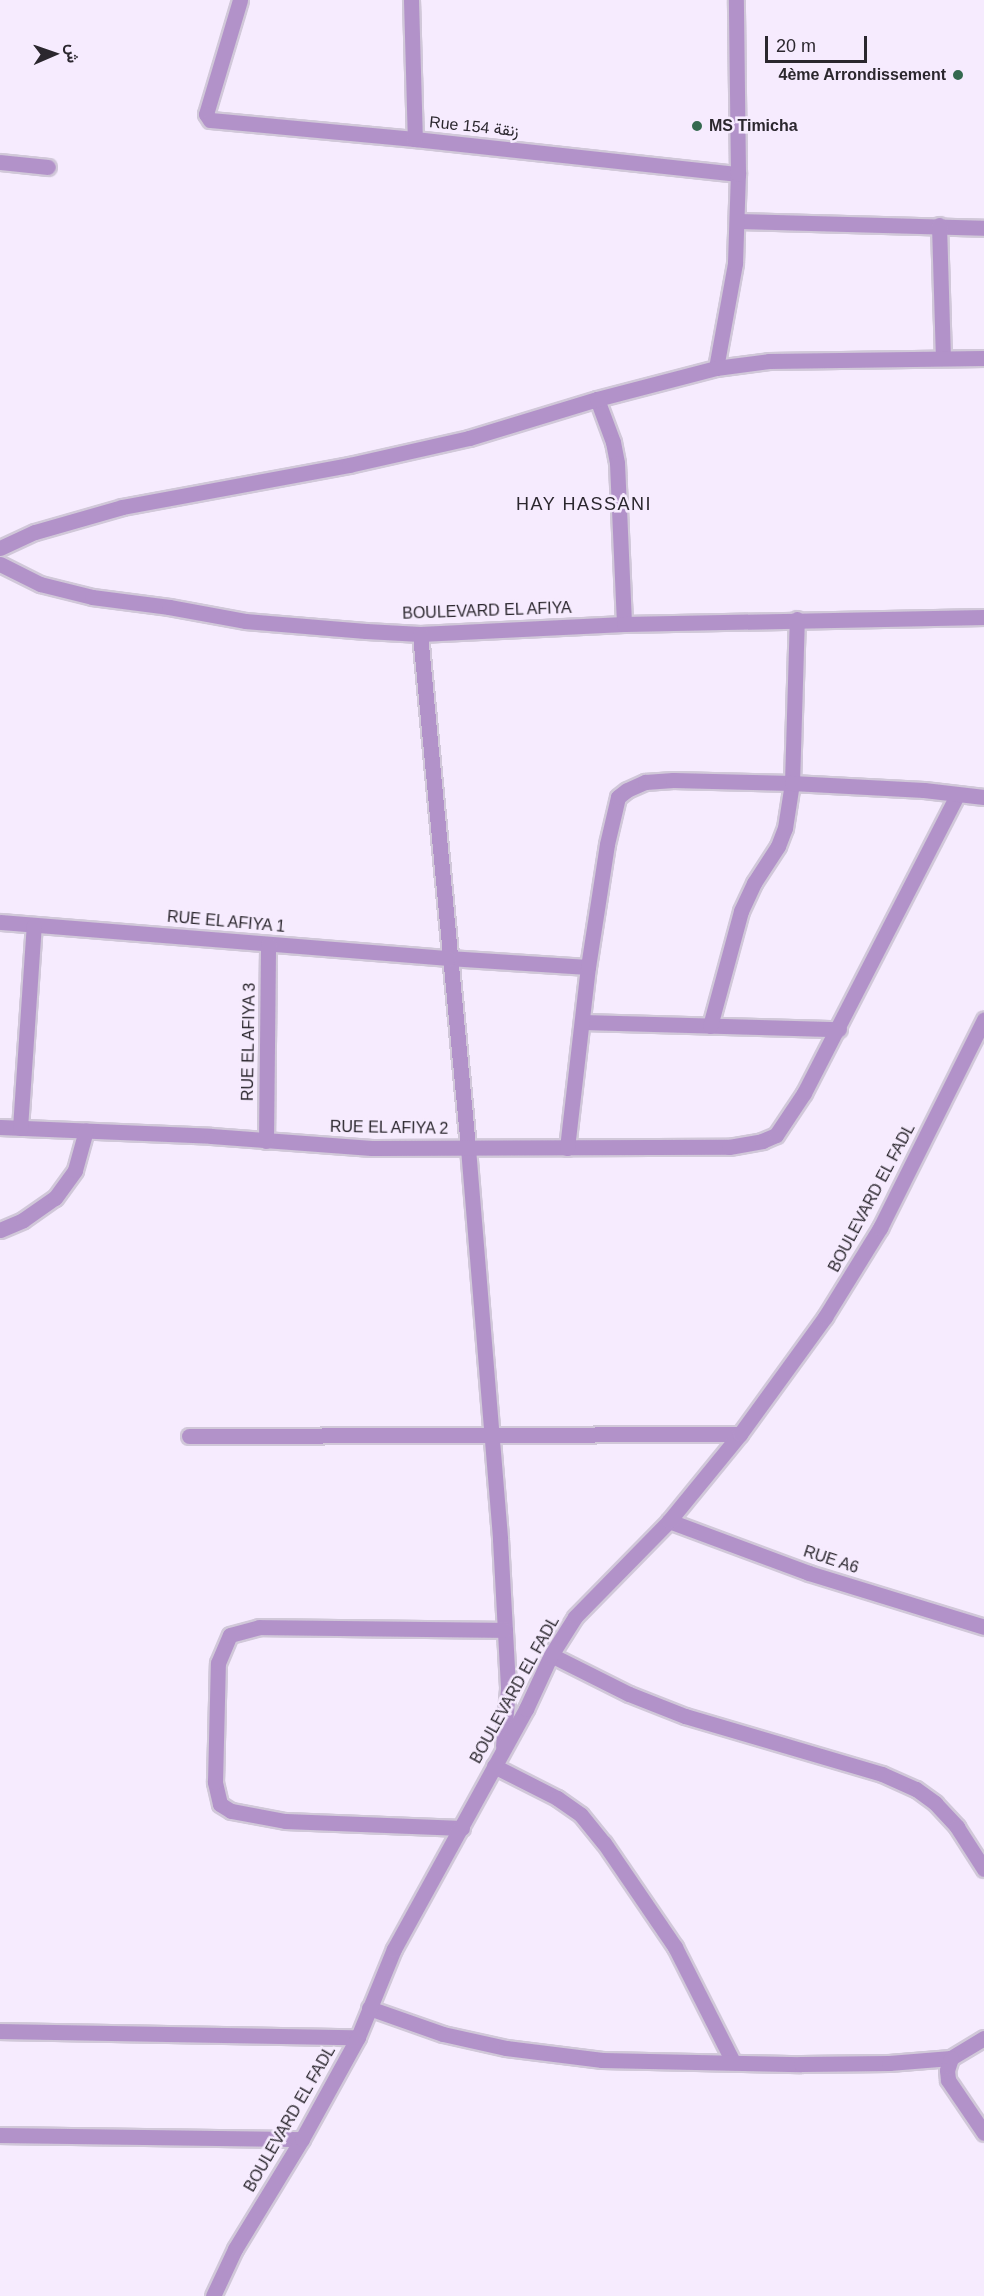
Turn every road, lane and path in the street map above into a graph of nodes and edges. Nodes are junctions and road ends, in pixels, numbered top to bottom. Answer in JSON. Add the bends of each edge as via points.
{"nodes":[{"id":1,"x":240,"y":0,"type":"edge"},
{"id":2,"x":411,"y":0,"type":"edge"},
{"id":3,"x":736,"y":0,"type":"edge"},
{"id":4,"x":415,"y":139,"type":"junction"},
{"id":5,"x":0,"y":162,"type":"edge"},
{"id":6,"x":48,"y":166,"type":"dead end"},
{"id":7,"x":738,"y":174,"type":"junction"},
{"id":8,"x":736,"y":220,"type":"junction"},
{"id":9,"x":939,"y":225,"type":"junction"},
{"id":10,"x":984,"y":228,"type":"edge"},
{"id":11,"x":943,"y":358,"type":"junction"},
{"id":12,"x":984,"y":358,"type":"edge"},
{"id":13,"x":716,"y":368,"type":"junction"},
{"id":14,"x":597,"y":399,"type":"junction"},
{"id":15,"x":0,"y":548,"type":"edge"},
{"id":16,"x":0,"y":564,"type":"edge"},
{"id":17,"x":984,"y":617,"type":"edge"},
{"id":18,"x":797,"y":619,"type":"junction"},
{"id":19,"x":624,"y":624,"type":"junction"},
{"id":20,"x":420,"y":634,"type":"junction"},
{"id":21,"x":792,"y":783,"type":"junction"},
{"id":22,"x":957,"y":795,"type":"junction"},
{"id":23,"x":984,"y":797,"type":"edge"},
{"id":24,"x":0,"y":922,"type":"edge"},
{"id":25,"x":34,"y":925,"type":"junction"},
{"id":26,"x":268,"y":944,"type":"junction"},
{"id":27,"x":448,"y":958,"type":"junction"},
{"id":28,"x":588,"y":967,"type":"junction"},
{"id":29,"x":984,"y":1020,"type":"edge"},
{"id":30,"x":582,"y":1022,"type":"junction"},
{"id":31,"x":710,"y":1026,"type":"junction"},
{"id":32,"x":839,"y":1029,"type":"junction"},
{"id":33,"x":0,"y":1127,"type":"edge"},
{"id":34,"x":20,"y":1128,"type":"junction"},
{"id":35,"x":86,"y":1130,"type":"junction"},
{"id":36,"x":266,"y":1141,"type":"junction"},
{"id":37,"x":468,"y":1148,"type":"junction"},
{"id":38,"x":567,"y":1148,"type":"junction"},
{"id":39,"x":0,"y":1230,"type":"edge"},
{"id":40,"x":491,"y":1433,"type":"junction"},
{"id":41,"x":740,"y":1434,"type":"junction"},
{"id":42,"x":189,"y":1436,"type":"dead end"},
{"id":43,"x":669,"y":1521,"type":"junction"},
{"id":44,"x":984,"y":1627,"type":"edge"},
{"id":45,"x":505,"y":1630,"type":"junction"},
{"id":46,"x":551,"y":1655,"type":"junction"},
{"id":47,"x":502,"y":1752,"type":"junction"},
{"id":48,"x":494,"y":1766,"type":"junction"},
{"id":49,"x":462,"y":1828,"type":"junction"},
{"id":50,"x":984,"y":1869,"type":"edge"},
{"id":51,"x":369,"y":2008,"type":"junction"},
{"id":52,"x":0,"y":2031,"type":"edge"},
{"id":53,"x":358,"y":2037,"type":"junction"},
{"id":54,"x":984,"y":2038,"type":"edge"},
{"id":55,"x":951,"y":2058,"type":"junction"},
{"id":56,"x":733,"y":2062,"type":"junction"},
{"id":57,"x":984,"y":2133,"type":"edge"},
{"id":58,"x":0,"y":2135,"type":"edge"},
{"id":59,"x":302,"y":2139,"type":"junction"},
{"id":60,"x":213,"y":2296,"type":"edge"}],
"edges":[{"from":1,"to":4,"type":"street","name":"Rue 154 زنقة","via":[[207,118]]},
{"from":2,"to":4,"type":"street"},
{"from":3,"to":7,"type":"street"},
{"from":4,"to":7,"type":"street","name":"Rue 154 زنقة"},
{"from":5,"to":6,"type":"street"},
{"from":7,"to":8,"type":"street"},
{"from":8,"to":9,"type":"street"},
{"from":8,"to":13,"type":"street","via":[[733,273]]},
{"from":9,"to":10,"type":"street"},
{"from":9,"to":11,"type":"street"},
{"from":11,"to":12,"type":"street"},
{"from":11,"to":13,"type":"street","via":[[769,361]]},
{"from":13,"to":14,"type":"street"},
{"from":14,"to":15,"type":"street","via":[[469,438],[275,480],[122,507],[35,532]]},
{"from":14,"to":19,"type":"street","via":[[613,442],[616,463]]},
{"from":16,"to":20,"type":"street","name":"BOULEVARD EL AFIYA","via":[[40,584],[92,597],[245,621]]},
{"from":17,"to":18,"type":"street","name":"BOULEVARD EL AFIYA"},
{"from":18,"to":19,"type":"street","name":"BOULEVARD EL AFIYA"},
{"from":18,"to":21,"type":"street"},
{"from":19,"to":20,"type":"street","name":"BOULEVARD EL AFIYA"},
{"from":20,"to":27,"type":"street"},
{"from":21,"to":22,"type":"street"},
{"from":21,"to":28,"type":"street","via":[[645,782],[618,797]]},
{"from":21,"to":31,"type":"street","via":[[785,828],[741,911]]},
{"from":22,"to":23,"type":"street"},
{"from":22,"to":32,"type":"street"},
{"from":24,"to":25,"type":"street","name":"RUE EL AFIYA 1"},
{"from":25,"to":26,"type":"street","name":"RUE EL AFIYA 1"},
{"from":25,"to":34,"type":"street"},
{"from":26,"to":27,"type":"street","name":"RUE EL AFIYA 1"},
{"from":26,"to":36,"type":"street","name":"RUE EL AFIYA 3"},
{"from":27,"to":28,"type":"street","name":"RUE EL AFIYA 1"},
{"from":27,"to":37,"type":"street"},
{"from":28,"to":30,"type":"street"},
{"from":29,"to":41,"type":"street","name":"BOULEVARD EL FADL","via":[[906,1179],[853,1275]]},
{"from":30,"to":31,"type":"street"},
{"from":30,"to":38,"type":"street"},
{"from":31,"to":32,"type":"street"},
{"from":32,"to":38,"type":"street","name":"RUE EL AFIYA 2","via":[[791,1116],[776,1135],[729,1147]]},
{"from":33,"to":34,"type":"street","name":"RUE EL AFIYA 2"},
{"from":34,"to":35,"type":"street","name":"RUE EL AFIYA 2"},
{"from":35,"to":36,"type":"street","name":"RUE EL AFIYA 2"},
{"from":35,"to":39,"type":"street","via":[[75,1170],[55,1197],[23,1220]]},
{"from":36,"to":37,"type":"street","name":"RUE EL AFIYA 2","via":[[372,1148]]},
{"from":37,"to":38,"type":"street","name":"RUE EL AFIYA 2"},
{"from":37,"to":40,"type":"street"},
{"from":40,"to":41,"type":"street"},
{"from":40,"to":42,"type":"street"},
{"from":40,"to":45,"type":"street"},
{"from":41,"to":43,"type":"street","name":"BOULEVARD EL FADL"},
{"from":43,"to":44,"type":"street","name":"RUE A6","via":[[809,1573]]},
{"from":43,"to":46,"type":"street","name":"BOULEVARD EL FADL","via":[[575,1617]]},
{"from":45,"to":47,"type":"street","via":[[508,1689]]},
{"from":45,"to":49,"type":"street","via":[[259,1627],[230,1635],[218,1663],[215,1782],[220,1804],[231,1811],[285,1821]]},
{"from":46,"to":47,"type":"street","name":"BOULEVARD EL FADL"},
{"from":46,"to":50,"type":"street","via":[[629,1695],[685,1716],[882,1774],[916,1789],[957,1827]]},
{"from":47,"to":48,"type":"street","name":"BOULEVARD EL FADL"},
{"from":48,"to":49,"type":"street","name":"BOULEVARD EL FADL"},
{"from":48,"to":56,"type":"street","via":[[557,1798],[580,1815],[604,1843],[675,1947]]},
{"from":49,"to":51,"type":"street","name":"BOULEVARD EL FADL","via":[[394,1949]]},
{"from":51,"to":53,"type":"street","name":"BOULEVARD EL FADL"},
{"from":51,"to":56,"type":"street","via":[[443,2034],[506,2048],[602,2060]]},
{"from":52,"to":53,"type":"street"},
{"from":53,"to":59,"type":"street","name":"BOULEVARD EL FADL"},
{"from":54,"to":55,"type":"street"},
{"from":55,"to":56,"type":"street","via":[[889,2063]]},
{"from":55,"to":57,"type":"street","via":[[946,2070],[948,2080]]},
{"from":58,"to":59,"type":"street"},
{"from":59,"to":60,"type":"street","name":"BOULEVARD EL FADL","via":[[235,2249]]}]}
